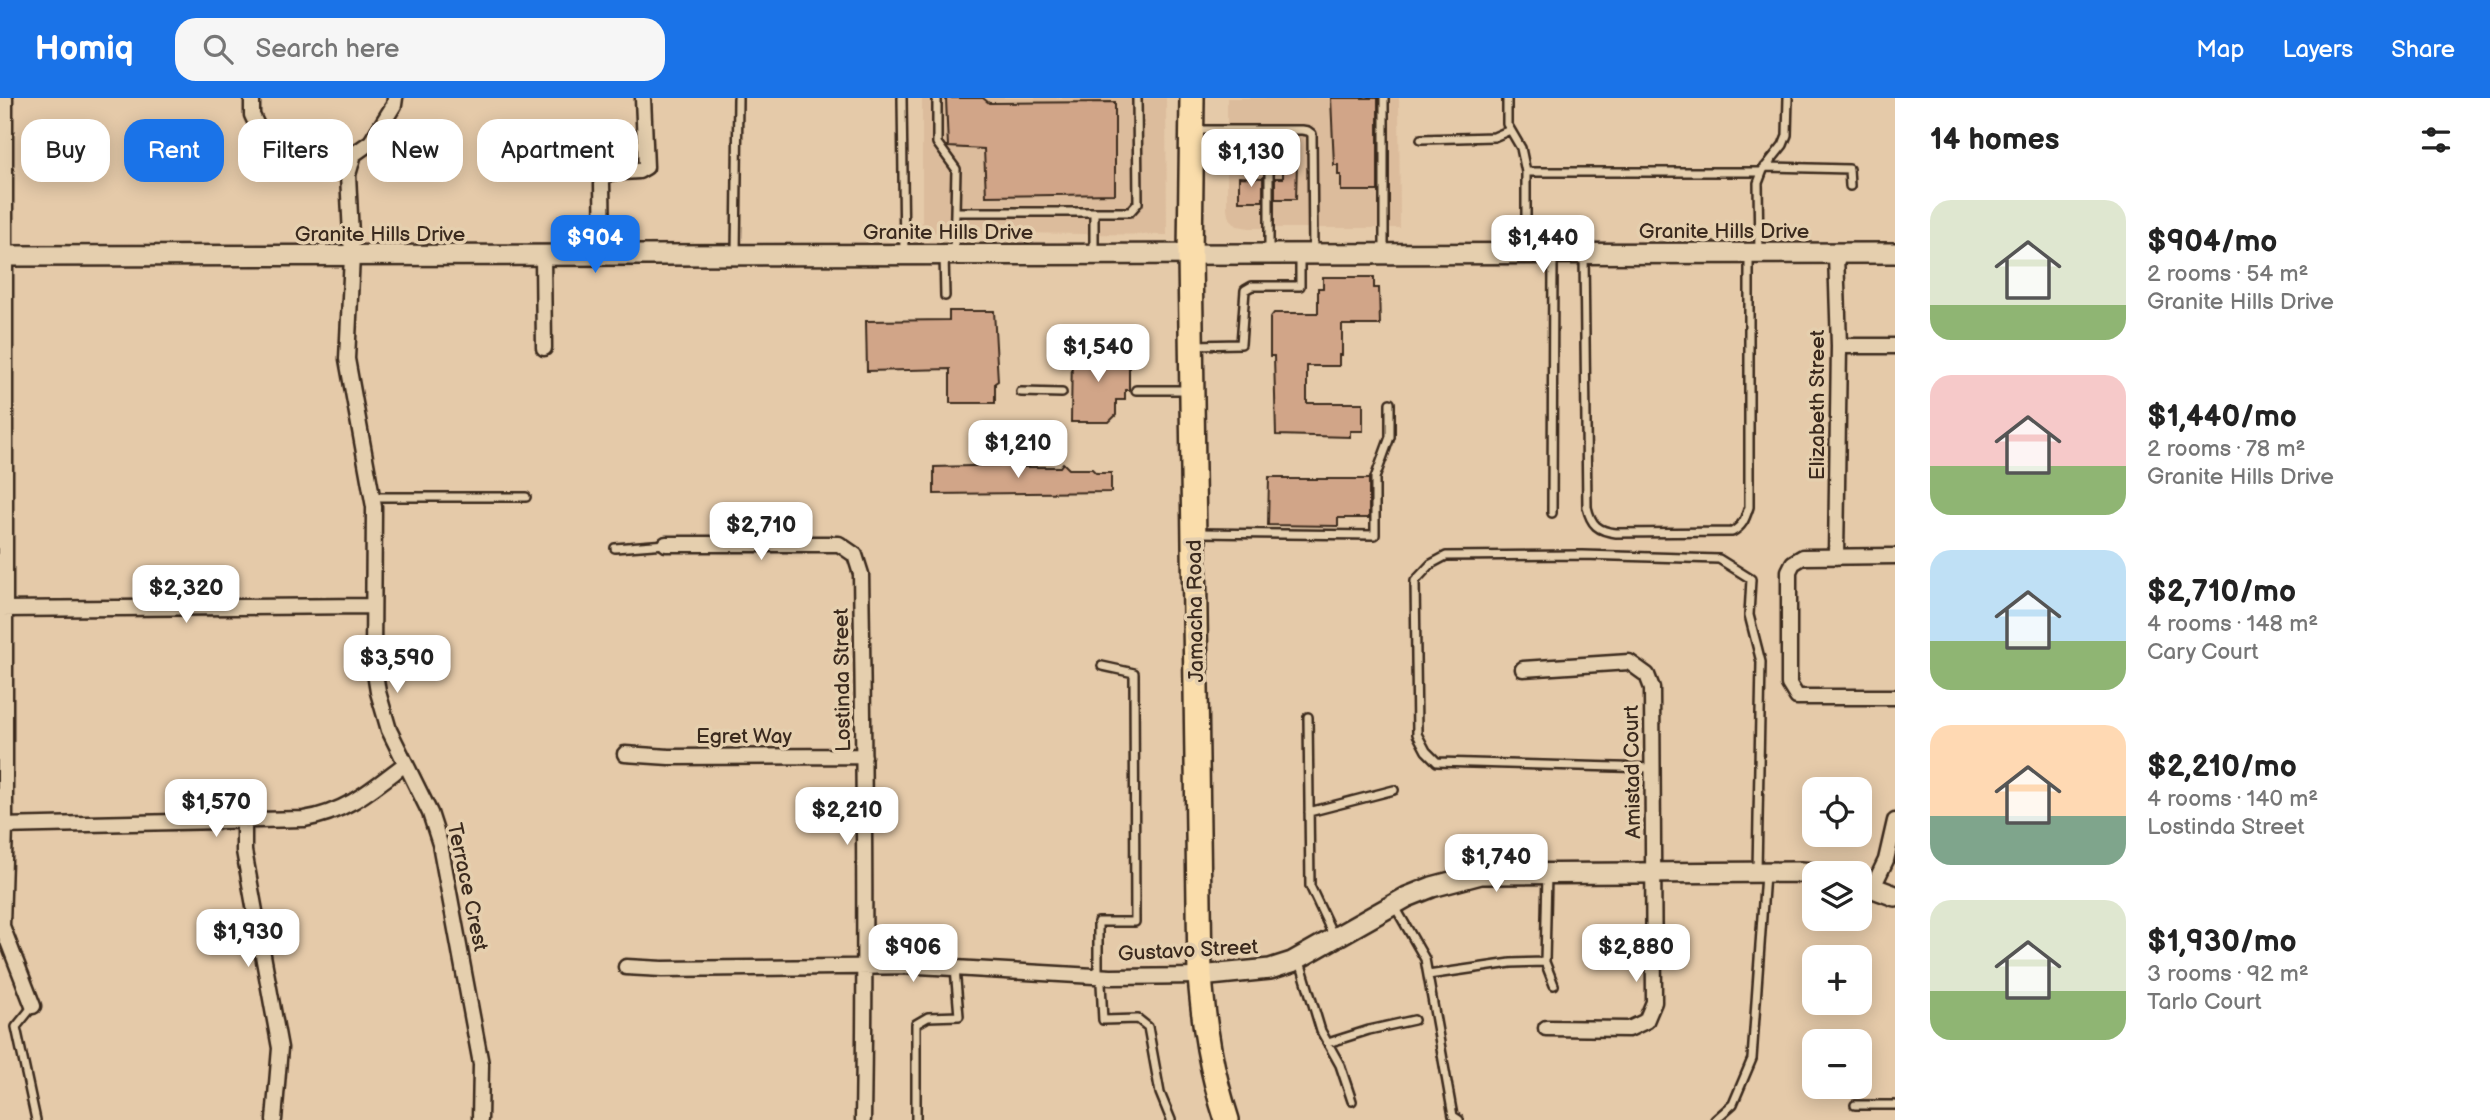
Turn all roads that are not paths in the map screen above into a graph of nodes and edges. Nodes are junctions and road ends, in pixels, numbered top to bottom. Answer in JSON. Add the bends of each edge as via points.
{"nodes":[{"id":1,"x":5,"y":98,"type":"edge"},
{"id":2,"x":252,"y":98,"type":"edge"},
{"id":3,"x":395,"y":98,"type":"edge"},
{"id":4,"x":643,"y":98,"type":"edge"},
{"id":5,"x":738,"y":98,"type":"edge"},
{"id":6,"x":902,"y":98,"type":"edge"},
{"id":7,"x":937,"y":98,"type":"edge"},
{"id":8,"x":1138,"y":98,"type":"edge"},
{"id":9,"x":1192,"y":98,"type":"edge"},
{"id":10,"x":1384,"y":98,"type":"edge"},
{"id":11,"x":1507,"y":98,"type":"edge"},
{"id":12,"x":1788,"y":98,"type":"edge"},
{"id":13,"x":1192,"y":130,"type":"junction"},
{"id":14,"x":1510,"y":130,"type":"junction"},
{"id":15,"x":1421,"y":139,"type":"dead end"},
{"id":16,"x":2,"y":148,"type":"edge"},
{"id":17,"x":354,"y":154,"type":"junction"},
{"id":18,"x":1192,"y":165,"type":"junction"},
{"id":19,"x":1764,"y":170,"type":"junction"},
{"id":20,"x":1526,"y":172,"type":"junction"},
{"id":21,"x":1850,"y":186,"type":"dead end"},
{"id":22,"x":955,"y":212,"type":"junction"},
{"id":23,"x":1094,"y":212,"type":"junction"},
{"id":24,"x":1895,"y":253,"type":"edge"},
{"id":25,"x":603,"y":254,"type":"junction"},
{"id":26,"x":736,"y":254,"type":"junction"},
{"id":27,"x":904,"y":254,"type":"junction"},
{"id":28,"x":949,"y":254,"type":"junction"},
{"id":29,"x":1526,"y":254,"type":"junction"},
{"id":30,"x":1553,"y":254,"type":"junction"},
{"id":31,"x":1584,"y":254,"type":"junction"},
{"id":32,"x":1754,"y":254,"type":"junction"},
{"id":33,"x":1836,"y":254,"type":"junction"},
{"id":34,"x":1094,"y":255,"type":"junction"},
{"id":35,"x":1191,"y":255,"type":"junction"},
{"id":36,"x":1269,"y":255,"type":"junction"},
{"id":37,"x":1306,"y":255,"type":"junction"},
{"id":38,"x":1384,"y":255,"type":"junction"},
{"id":39,"x":352,"y":256,"type":"junction"},
{"id":40,"x":543,"y":256,"type":"junction"},
{"id":41,"x":2,"y":257,"type":"edge"},
{"id":42,"x":945,"y":296,"type":"dead end"},
{"id":43,"x":1062,"y":341,"type":"dead end"},
{"id":44,"x":1135,"y":342,"type":"dead end"},
{"id":45,"x":1192,"y":345,"type":"junction"},
{"id":46,"x":1839,"y":346,"type":"junction"},
{"id":47,"x":1895,"y":346,"type":"edge"},
{"id":48,"x":544,"y":348,"type":"dead end"},
{"id":49,"x":1136,"y":390,"type":"dead end"},
{"id":50,"x":1192,"y":390,"type":"junction"},
{"id":51,"x":1021,"y":392,"type":"dead end"},
{"id":52,"x":1062,"y":393,"type":"dead end"},
{"id":53,"x":1390,"y":403,"type":"dead end"},
{"id":54,"x":373,"y":497,"type":"junction"},
{"id":55,"x":526,"y":497,"type":"dead end"},
{"id":56,"x":1552,"y":513,"type":"dead end"},
{"id":57,"x":1194,"y":533,"type":"junction"},
{"id":58,"x":666,"y":544,"type":"joint"},
{"id":59,"x":615,"y":548,"type":"dead end"},
{"id":60,"x":1895,"y":556,"type":"edge"},
{"id":61,"x":1836,"y":557,"type":"junction"},
{"id":62,"x":372,"y":606,"type":"junction"},
{"id":63,"x":2,"y":609,"type":"edge"},
{"id":64,"x":1102,"y":666,"type":"dead end"},
{"id":65,"x":1522,"y":669,"type":"dead end"},
{"id":66,"x":1895,"y":697,"type":"edge"},
{"id":67,"x":1308,"y":717,"type":"dead end"},
{"id":68,"x":625,"y":754,"type":"dead end"},
{"id":69,"x":864,"y":756,"type":"junction"},
{"id":70,"x":405,"y":764,"type":"junction"},
{"id":71,"x":1653,"y":768,"type":"junction"},
{"id":72,"x":1394,"y":790,"type":"dead end"},
{"id":73,"x":1309,"y":812,"type":"junction"},
{"id":74,"x":244,"y":821,"type":"junction"},
{"id":75,"x":1895,"y":821,"type":"edge"},
{"id":76,"x":2,"y":826,"type":"edge"},
{"id":77,"x":1761,"y":872,"type":"junction"},
{"id":78,"x":1654,"y":873,"type":"junction"},
{"id":79,"x":1802,"y":873,"type":"edge"},
{"id":80,"x":1547,"y":874,"type":"junction"},
{"id":81,"x":1872,"y":878,"type":"edge"},
{"id":82,"x":1872,"y":887,"type":"edge"},
{"id":83,"x":1895,"y":896,"type":"edge"},
{"id":84,"x":1394,"y":904,"type":"junction"},
{"id":85,"x":1335,"y":937,"type":"junction"},
{"id":86,"x":1299,"y":958,"type":"junction"},
{"id":87,"x":0,"y":960,"type":"edge"},
{"id":88,"x":1545,"y":962,"type":"junction"},
{"id":89,"x":17,"y":963,"type":"junction"},
{"id":90,"x":626,"y":967,"type":"dead end"},
{"id":91,"x":866,"y":967,"type":"junction"},
{"id":92,"x":955,"y":968,"type":"junction"},
{"id":93,"x":1428,"y":975,"type":"junction"},
{"id":94,"x":1098,"y":976,"type":"junction"},
{"id":95,"x":1200,"y":976,"type":"junction"},
{"id":96,"x":1553,"y":985,"type":"dead end"},
{"id":97,"x":33,"y":1006,"type":"joint"},
{"id":98,"x":1414,"y":1020,"type":"dead end"},
{"id":99,"x":1546,"y":1028,"type":"dead end"},
{"id":100,"x":1328,"y":1043,"type":"junction"},
{"id":101,"x":1352,"y":1101,"type":"dead end"},
{"id":102,"x":1855,"y":1105,"type":"dead end"},
{"id":103,"x":1895,"y":1105,"type":"edge"},
{"id":104,"x":36,"y":1120,"type":"edge"},
{"id":105,"x":274,"y":1120,"type":"edge"},
{"id":106,"x":480,"y":1120,"type":"edge"},
{"id":107,"x":863,"y":1120,"type":"edge"},
{"id":108,"x":916,"y":1120,"type":"edge"},
{"id":109,"x":1171,"y":1120,"type":"edge"},
{"id":110,"x":1227,"y":1120,"type":"edge"},
{"id":111,"x":1459,"y":1120,"type":"edge"},
{"id":112,"x":1715,"y":1120,"type":"edge"}],
"edges":[{"from":1,"to":16,"type":"street"},
{"from":2,"to":17,"type":"street","via":[[252,115],[261,134],[286,142],[338,146]]},
{"from":3,"to":17,"type":"street","via":[[371,142]]},
{"from":4,"to":25,"type":"street","via":[[646,167],[605,173]]},
{"from":5,"to":26,"type":"lane"},
{"from":6,"to":27,"type":"lane"},
{"from":7,"to":22,"type":"lane","via":[[937,144],[956,169]]},
{"from":8,"to":23,"type":"lane","via":[[1138,203],[1130,212]]},
{"from":9,"to":13,"type":"main road","name":"Jamacha Road"},
{"from":10,"to":38,"type":"lane"},
{"from":11,"to":14,"type":"lane"},
{"from":12,"to":19,"type":"lane","via":[[1787,135]]},
{"from":13,"to":18,"type":"main road","name":"Jamacha Road"},
{"from":13,"to":37,"type":"lane","via":[[1301,130],[1312,134]]},
{"from":14,"to":15,"type":"lane","via":[[1494,137]]},
{"from":14,"to":20,"type":"lane","via":[[1521,148]]},
{"from":16,"to":41,"type":"street"},
{"from":17,"to":39,"type":"street","name":"Terrace Crest","via":[[348,174]]},
{"from":18,"to":35,"type":"main road","name":"Jamacha Road"},
{"from":18,"to":36,"type":"lane","via":[[1269,165]]},
{"from":19,"to":20,"type":"lane"},
{"from":19,"to":21,"type":"lane","via":[[1849,169]]},
{"from":19,"to":32,"type":"lane","via":[[1758,183]]},
{"from":20,"to":29,"type":"lane"},
{"from":22,"to":23,"type":"lane"},
{"from":22,"to":28,"type":"lane"},
{"from":23,"to":34,"type":"lane"},
{"from":24,"to":33,"type":"street","name":"Granite Hills Drive"},
{"from":25,"to":26,"type":"street","name":"Granite Hills Drive"},
{"from":25,"to":40,"type":"street","name":"Granite Hills Drive"},
{"from":26,"to":27,"type":"street","name":"Granite Hills Drive"},
{"from":27,"to":28,"type":"street","name":"Granite Hills Drive"},
{"from":28,"to":34,"type":"street","name":"Granite Hills Drive"},
{"from":28,"to":42,"type":"lane"},
{"from":29,"to":30,"type":"street","name":"Granite Hills Drive"},
{"from":29,"to":38,"type":"street","name":"Granite Hills Drive"},
{"from":30,"to":31,"type":"street","name":"Granite Hills Drive"},
{"from":30,"to":56,"type":"lane"},
{"from":31,"to":32,"type":"street","name":"Granite Hills Drive"},
{"from":31,"to":32,"type":"lane","via":[[1587,507],[1599,529],[1616,533],[1732,532],[1746,518]]},
{"from":32,"to":33,"type":"street","name":"Granite Hills Drive"},
{"from":33,"to":46,"type":"street","name":"Elizabeth Street"},
{"from":34,"to":35,"type":"street","name":"Granite Hills Drive"},
{"from":35,"to":36,"type":"street","name":"Granite Hills Drive"},
{"from":35,"to":45,"type":"main road","name":"Jamacha Road"},
{"from":36,"to":37,"type":"street","name":"Granite Hills Drive"},
{"from":37,"to":38,"type":"street","name":"Granite Hills Drive"},
{"from":37,"to":45,"type":"lane","via":[[1300,286],[1245,290],[1241,344]]},
{"from":39,"to":40,"type":"street","name":"Granite Hills Drive"},
{"from":39,"to":41,"type":"street","name":"Granite Hills Drive"},
{"from":39,"to":54,"type":"street","name":"Terrace Crest","via":[[347,359]]},
{"from":40,"to":48,"type":"street"},
{"from":41,"to":63,"type":"street"},
{"from":43,"to":44,"type":"lane"},
{"from":45,"to":50,"type":"main road","name":"Jamacha Road"},
{"from":46,"to":47,"type":"street"},
{"from":46,"to":61,"type":"street","name":"Elizabeth Street"},
{"from":49,"to":50,"type":"lane"},
{"from":50,"to":57,"type":"main road","name":"Jamacha Road"},
{"from":51,"to":52,"type":"lane"},
{"from":53,"to":57,"type":"lane","via":[[1390,437],[1375,478],[1374,535]]},
{"from":54,"to":55,"type":"lane"},
{"from":54,"to":62,"type":"street","name":"Terrace Crest"},
{"from":57,"to":95,"type":"main road","name":"Jamacha Road"},
{"from":58,"to":59,"type":"lane"},
{"from":58,"to":69,"type":"street","name":"Lostinda Street","via":[[839,544],[855,555],[861,575]]},
{"from":60,"to":61,"type":"street"},
{"from":61,"to":66,"type":"street","via":[[1803,557],[1789,571],[1789,684],[1797,697]]},
{"from":62,"to":63,"type":"street"},
{"from":62,"to":70,"type":"street","name":"Terrace Crest","via":[[377,692]]},
{"from":63,"to":76,"type":"street"},
{"from":64,"to":94,"type":"lane","via":[[1134,673],[1135,922],[1098,922]]},
{"from":65,"to":71,"type":"street","name":"Amistad Court","via":[[1629,662],[1647,675],[1652,688]]},
{"from":67,"to":73,"type":"lane"},
{"from":68,"to":69,"type":"street","name":"Egret Way"},
{"from":69,"to":91,"type":"street","name":"Lostinda Street"},
{"from":70,"to":74,"type":"street","via":[[351,805],[329,814]]},
{"from":70,"to":106,"type":"street","name":"Terrace Crest","via":[[440,844],[481,1064]]},
{"from":71,"to":77,"type":"lane","via":[[1437,762],[1417,734],[1415,581],[1446,556],[1570,555],[1719,559],[1751,579],[1749,615],[1761,662]]},
{"from":71,"to":78,"type":"street","name":"Amistad Court"},
{"from":72,"to":73,"type":"lane"},
{"from":73,"to":85,"type":"lane","via":[[1310,886]]},
{"from":74,"to":76,"type":"street"},
{"from":74,"to":105,"type":"street","via":[[244,851],[280,1048]]},
{"from":75,"to":81,"type":"street","via":[[1886,860]]},
{"from":76,"to":89,"type":"street","via":[[2,926]]},
{"from":77,"to":78,"type":"street","name":"Gustavo Street"},
{"from":77,"to":79,"type":"street","name":"Gustavo Street"},
{"from":77,"to":112,"type":"lane","via":[[1752,1059],[1732,1104]]},
{"from":78,"to":80,"type":"street","name":"Gustavo Street"},
{"from":78,"to":99,"type":"street","name":"Amistad Court","via":[[1654,1002],[1646,1021],[1629,1029]]},
{"from":80,"to":84,"type":"street","name":"Gustavo Street","via":[[1481,874],[1432,887]]},
{"from":80,"to":88,"type":"lane"},
{"from":82,"to":83,"type":"street"},
{"from":84,"to":85,"type":"street","name":"Gustavo Street"},
{"from":84,"to":93,"type":"lane","via":[[1425,959]]},
{"from":85,"to":86,"type":"street","name":"Gustavo Street"},
{"from":86,"to":95,"type":"street","name":"Gustavo Street","via":[[1270,969]]},
{"from":86,"to":100,"type":"lane"},
{"from":87,"to":89,"type":"street"},
{"from":88,"to":93,"type":"lane"},
{"from":88,"to":96,"type":"lane"},
{"from":89,"to":97,"type":"street"},
{"from":90,"to":91,"type":"street","name":"Gustavo Street"},
{"from":91,"to":92,"type":"street","name":"Gustavo Street"},
{"from":91,"to":107,"type":"street","name":"Lostinda Street"},
{"from":92,"to":94,"type":"street","name":"Gustavo Street"},
{"from":92,"to":108,"type":"lane","via":[[960,1016],[928,1017],[916,1024]]},
{"from":93,"to":111,"type":"lane","via":[[1453,1116]]},
{"from":94,"to":95,"type":"street","name":"Gustavo Street"},
{"from":94,"to":109,"type":"lane","via":[[1103,1020],[1138,1020],[1148,1027],[1160,1093]]},
{"from":95,"to":110,"type":"main road","name":"Jamacha Road","via":[[1204,1026]]},
{"from":97,"to":104,"type":"lane","via":[[16,1027]]},
{"from":98,"to":100,"type":"lane"},
{"from":100,"to":101,"type":"lane"},
{"from":102,"to":103,"type":"lane"}]}
